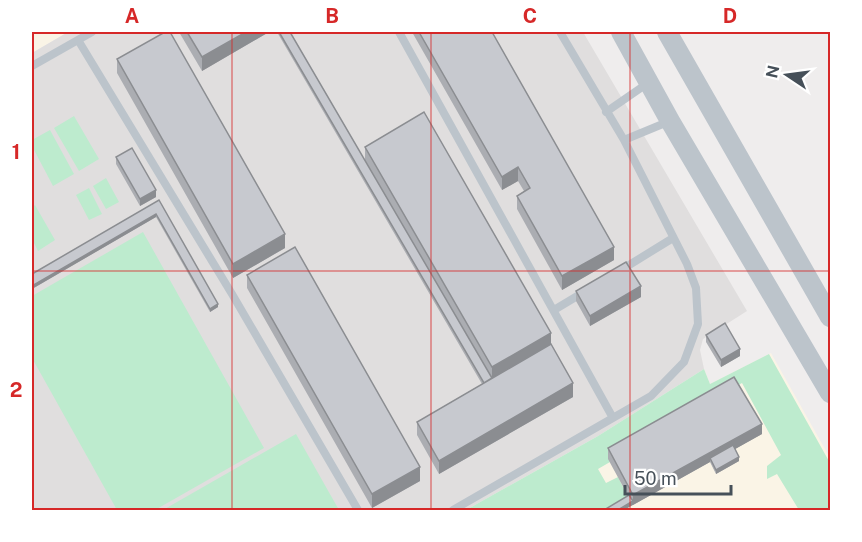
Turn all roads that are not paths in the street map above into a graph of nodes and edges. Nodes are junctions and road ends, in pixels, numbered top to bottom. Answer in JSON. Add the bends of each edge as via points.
{"nodes":[{"id":1,"x":92,"y":32,"type":"edge"},
{"id":2,"x":399,"y":32,"type":"edge"},
{"id":3,"x":560,"y":32,"type":"edge"},
{"id":4,"x":621,"y":32,"type":"edge"},
{"id":5,"x":667,"y":32,"type":"edge"},
{"id":6,"x":78,"y":40,"type":"junction"},
{"id":7,"x":32,"y":66,"type":"edge"},
{"id":8,"x":649,"y":83,"type":"junction"},
{"id":9,"x":606,"y":112,"type":"junction"},
{"id":10,"x":670,"y":121,"type":"junction"},
{"id":11,"x":624,"y":140,"type":"junction"},
{"id":12,"x":673,"y":238,"type":"junction"},
{"id":13,"x":614,"y":274,"type":"edge"},
{"id":14,"x":594,"y":286,"type":"edge"},
{"id":15,"x":554,"y":310,"type":"junction"},
{"id":16,"x":831,"y":317,"type":"edge"},
{"id":17,"x":831,"y":393,"type":"edge"},
{"id":18,"x":613,"y":418,"type":"junction"},
{"id":19,"x":358,"y":510,"type":"edge"},
{"id":20,"x":453,"y":510,"type":"edge"}],
"edges":[{"from":1,"to":6,"type":"lane"},
{"from":2,"to":15,"type":"lane"},
{"from":3,"to":9,"type":"lane"},
{"from":4,"to":8,"type":"street"},
{"from":5,"to":16,"type":"street"},
{"from":6,"to":7,"type":"lane"},
{"from":6,"to":19,"type":"lane"},
{"from":8,"to":9,"type":"lane"},
{"from":8,"to":10,"type":"street"},
{"from":9,"to":11,"type":"lane"},
{"from":10,"to":11,"type":"lane"},
{"from":10,"to":17,"type":"street"},
{"from":11,"to":12,"type":"lane"},
{"from":12,"to":13,"type":"lane"},
{"from":12,"to":18,"type":"lane","via":[[696,288],[698,324],[684,362],[651,396]]},
{"from":14,"to":15,"type":"lane"},
{"from":15,"to":18,"type":"lane"},
{"from":18,"to":20,"type":"lane"}]}
